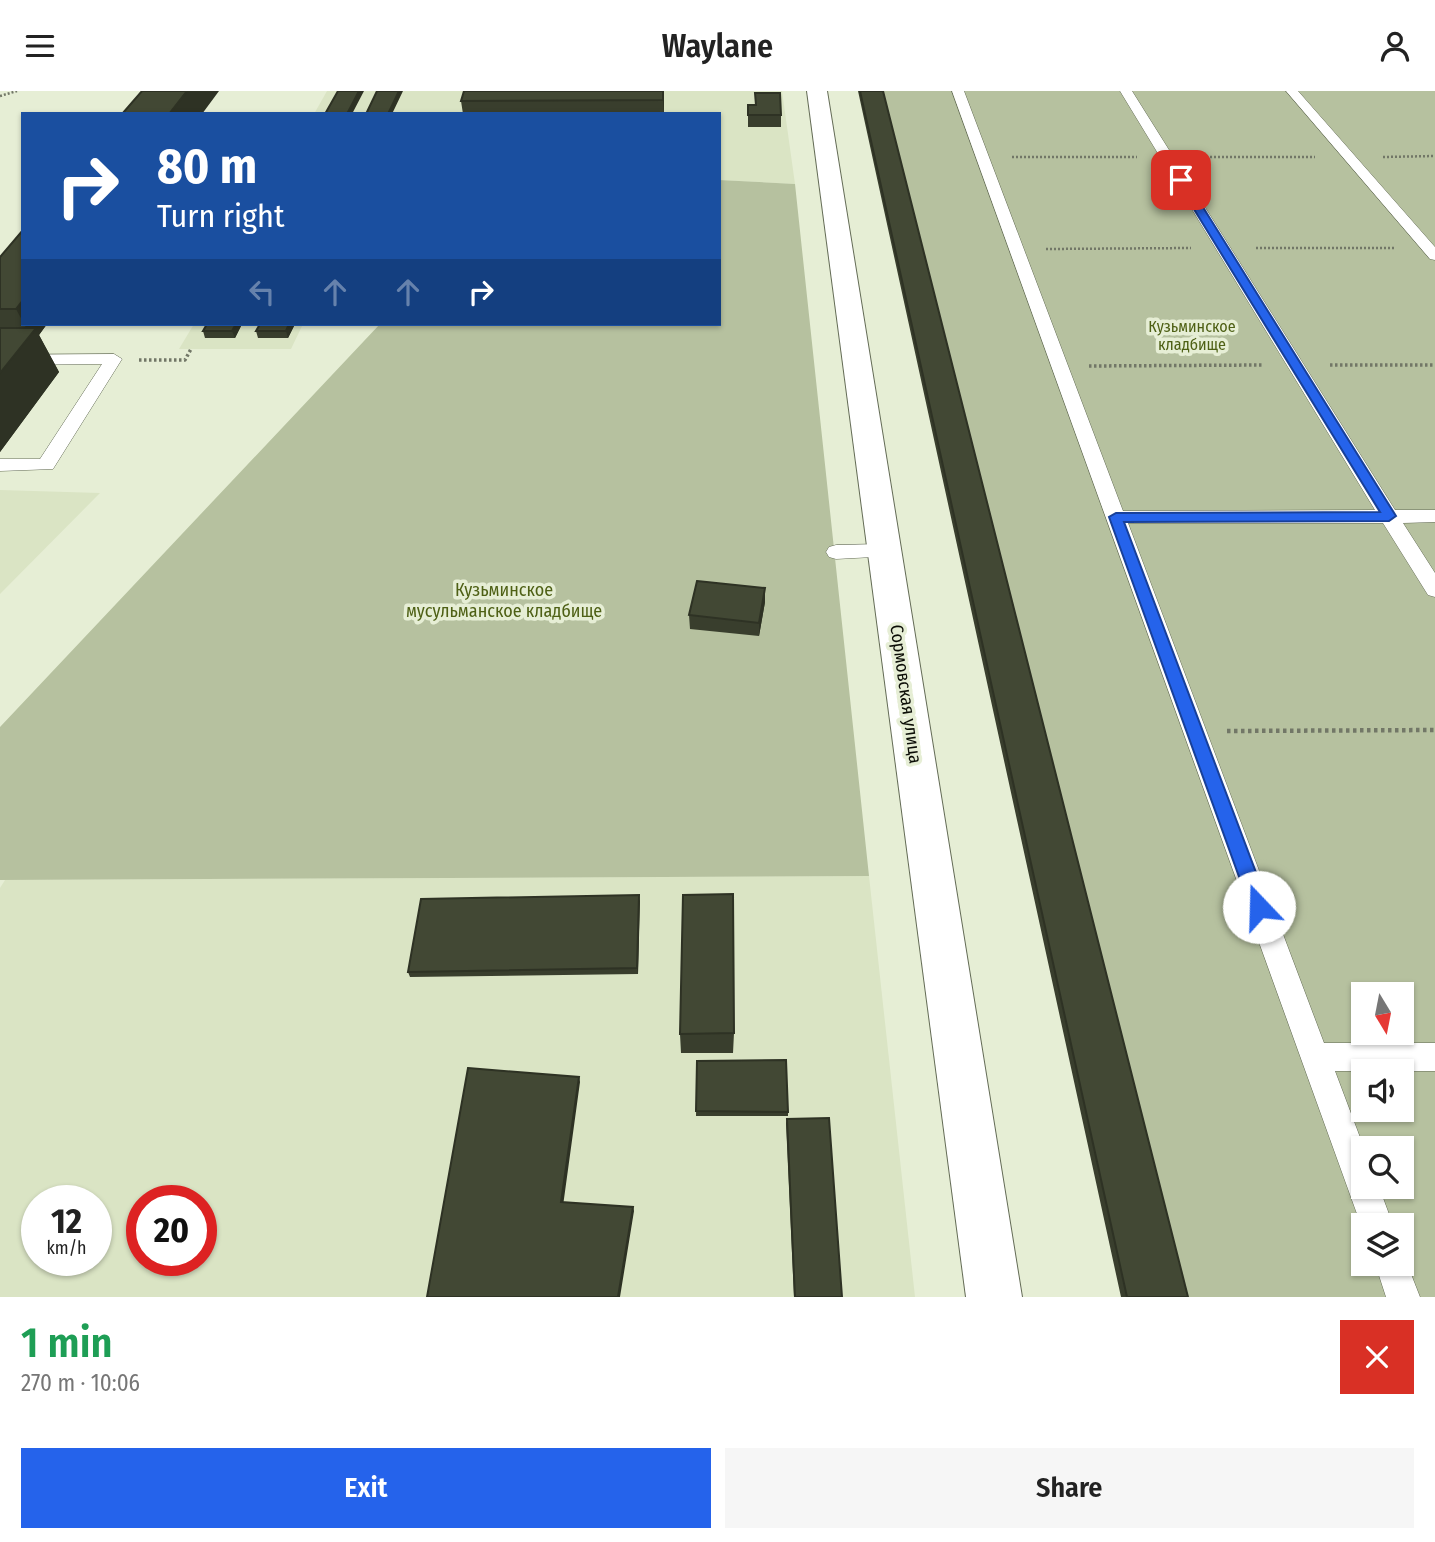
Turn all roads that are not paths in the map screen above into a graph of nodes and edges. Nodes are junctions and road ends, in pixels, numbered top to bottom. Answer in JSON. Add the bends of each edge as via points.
{"nodes":[{"id":1,"x":817,"y":91,"type":"edge"},
{"id":2,"x":958,"y":91,"type":"edge"},
{"id":3,"x":1126,"y":91,"type":"edge"},
{"id":4,"x":1292,"y":91,"type":"edge"},
{"id":5,"x":1435,"y":257,"type":"edge"},
{"id":6,"x":0,"y":361,"type":"edge"},
{"id":7,"x":0,"y":465,"type":"edge"},
{"id":8,"x":1389,"y":516,"type":"junction"},
{"id":9,"x":1435,"y":516,"type":"edge"},
{"id":10,"x":1116,"y":517,"type":"junction"},
{"id":11,"x":885,"y":551,"type":"junction"},
{"id":12,"x":836,"y":552,"type":"dead end"},
{"id":13,"x":1435,"y":590,"type":"edge"},
{"id":14,"x":1315,"y":1057,"type":"junction"},
{"id":15,"x":1435,"y":1057,"type":"edge"},
{"id":16,"x":1373,"y":1213,"type":"edge"},
{"id":17,"x":1396,"y":1276,"type":"edge"},
{"id":18,"x":995,"y":1297,"type":"edge"},
{"id":19,"x":1403,"y":1297,"type":"edge"}],
"edges":[{"from":1,"to":11,"type":"street","name":"Сормовская улица"},
{"from":2,"to":10,"type":"lane"},
{"from":3,"to":8,"type":"lane"},
{"from":4,"to":5,"type":"lane"},
{"from":6,"to":7,"type":"lane","via":[[114,359],[46,465]]},
{"from":8,"to":9,"type":"lane"},
{"from":8,"to":10,"type":"lane"},
{"from":8,"to":13,"type":"lane"},
{"from":10,"to":14,"type":"lane"},
{"from":11,"to":12,"type":"lane"},
{"from":11,"to":18,"type":"street","name":"Сормовская улица"},
{"from":14,"to":15,"type":"lane"},
{"from":14,"to":16,"type":"lane"},
{"from":17,"to":19,"type":"lane"}]}
